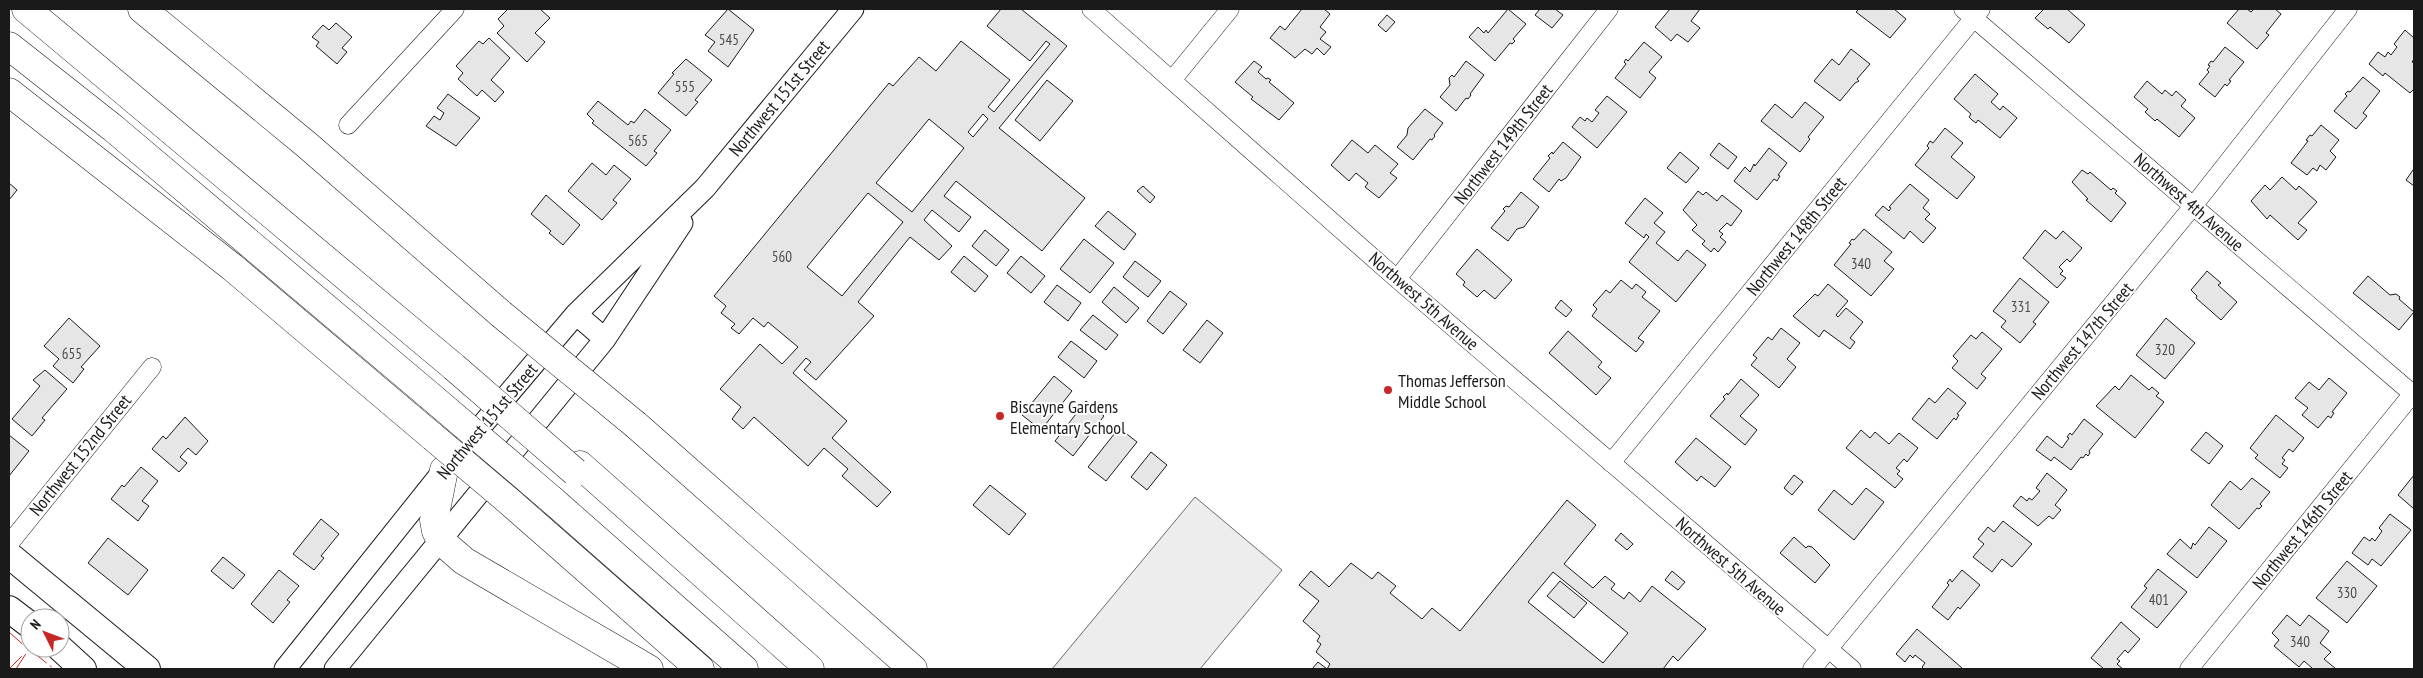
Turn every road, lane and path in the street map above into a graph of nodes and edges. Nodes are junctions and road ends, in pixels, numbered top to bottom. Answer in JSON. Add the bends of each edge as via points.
{"nodes":[{"id":1,"x":26,"y":9,"type":"edge"},
{"id":2,"x":39,"y":9,"type":"edge"},
{"id":3,"x":142,"y":9,"type":"edge"},
{"id":4,"x":455,"y":9,"type":"edge"},
{"id":5,"x":854,"y":9,"type":"edge"},
{"id":6,"x":1091,"y":9,"type":"edge"},
{"id":7,"x":1230,"y":9,"type":"edge"},
{"id":8,"x":1609,"y":9,"type":"edge"},
{"id":9,"x":2348,"y":9,"type":"edge"},
{"id":10,"x":1973,"y":12,"type":"edge"},
{"id":11,"x":9,"y":46,"type":"edge"},
{"id":12,"x":1173,"y":78,"type":"junction"},
{"id":13,"x":9,"y":92,"type":"edge"},
{"id":14,"x":348,"y":125,"type":"dead end"},
{"id":15,"x":705,"y":188,"type":"junction"},
{"id":16,"x":2194,"y":206,"type":"junction"},
{"id":17,"x":1397,"y":278,"type":"junction"},
{"id":18,"x":576,"y":314,"type":"junction"},
{"id":19,"x":605,"y":339,"type":"junction"},
{"id":20,"x":457,"y":364,"type":"junction"},
{"id":21,"x":152,"y":367,"type":"dead end"},
{"id":22,"x":2414,"y":394,"type":"edge"},
{"id":23,"x":1611,"y":463,"type":"junction"},
{"id":24,"x":577,"y":469,"type":"junction"},
{"id":25,"x":444,"y":470,"type":"junction"},
{"id":26,"x":441,"y":541,"type":"junction"},
{"id":27,"x":9,"y":544,"type":"edge"},
{"id":28,"x":9,"y":555,"type":"edge"},
{"id":29,"x":9,"y":609,"type":"edge"},
{"id":30,"x":20,"y":618,"type":"edge"},
{"id":31,"x":1828,"y":649,"type":"junction"},
{"id":32,"x":70,"y":657,"type":"edge"},
{"id":33,"x":83,"y":669,"type":"edge"},
{"id":34,"x":147,"y":669,"type":"edge"},
{"id":35,"x":285,"y":669,"type":"edge"},
{"id":36,"x":335,"y":669,"type":"edge"},
{"id":37,"x":649,"y":669,"type":"edge"},
{"id":38,"x":700,"y":669,"type":"edge"},
{"id":39,"x":744,"y":669,"type":"edge"},
{"id":40,"x":799,"y":669,"type":"edge"},
{"id":41,"x":810,"y":669,"type":"edge"},
{"id":42,"x":913,"y":669,"type":"edge"},
{"id":43,"x":1812,"y":669,"type":"edge"},
{"id":44,"x":1852,"y":669,"type":"edge"},
{"id":45,"x":2189,"y":669,"type":"edge"}],
"edges":[{"from":1,"to":20,"type":"highway"},
{"from":2,"to":20,"type":"highway"},
{"from":3,"to":42,"type":"highway","bridge":true,"via":[[307,145],[501,314],[636,426]]},
{"from":4,"to":14,"type":"street"},
{"from":5,"to":15,"type":"street","name":"Northwest 151st Street"},
{"from":6,"to":12,"type":"street","name":"Northwest 5th Avenue"},
{"from":7,"to":12,"type":"street"},
{"from":8,"to":17,"type":"street","name":"Northwest 149th Street"},
{"from":9,"to":16,"type":"street","name":"Northwest 147th Street"},
{"from":10,"to":16,"type":"street","name":"Northwest 4th Avenue"},
{"from":10,"to":23,"type":"street","name":"Northwest 148th Street"},
{"from":11,"to":39,"type":"highway","bridge":true,"via":[[113,128],[429,395]]},
{"from":12,"to":17,"type":"street","name":"Northwest 5th Avenue"},
{"from":13,"to":38,"type":"highway","bridge":true,"via":[[232,267]]},
{"from":15,"to":18,"type":"street","name":"Northwest 151st Street"},
{"from":15,"to":19,"type":"street","name":"Northwest 151st Street"},
{"from":16,"to":22,"type":"street","name":"Northwest 4th Avenue"},
{"from":16,"to":31,"type":"street","name":"Northwest 147th Street"},
{"from":17,"to":23,"type":"street","name":"Northwest 5th Avenue"},
{"from":18,"to":19,"type":"street"},
{"from":18,"to":25,"type":"street","name":"Northwest 151st Street"},
{"from":19,"to":26,"type":"street","name":"Northwest 151st Street"},
{"from":20,"to":24,"type":"highway","bridge":true},
{"from":21,"to":27,"type":"street","name":"Northwest 152nd Street"},
{"from":22,"to":45,"type":"street","name":"Northwest 146th Street"},
{"from":23,"to":31,"type":"street","name":"Northwest 5th Avenue"},
{"from":24,"to":40,"type":"highway"},
{"from":24,"to":41,"type":"highway"},
{"from":25,"to":26,"type":"highway","via":[[434,520]]},
{"from":25,"to":35,"type":"street","name":"Northwest 151st Street"},
{"from":26,"to":36,"type":"street","name":"Northwest 151st Street"},
{"from":26,"to":37,"type":"highway","via":[[464,561]]},
{"from":28,"to":34,"type":"main road"},
{"from":29,"to":30,"type":"main road"},
{"from":31,"to":43,"type":"street","name":"Northwest 147th Street"},
{"from":31,"to":44,"type":"street","name":"Northwest 5th Avenue"},
{"from":32,"to":33,"type":"main road"}]}
